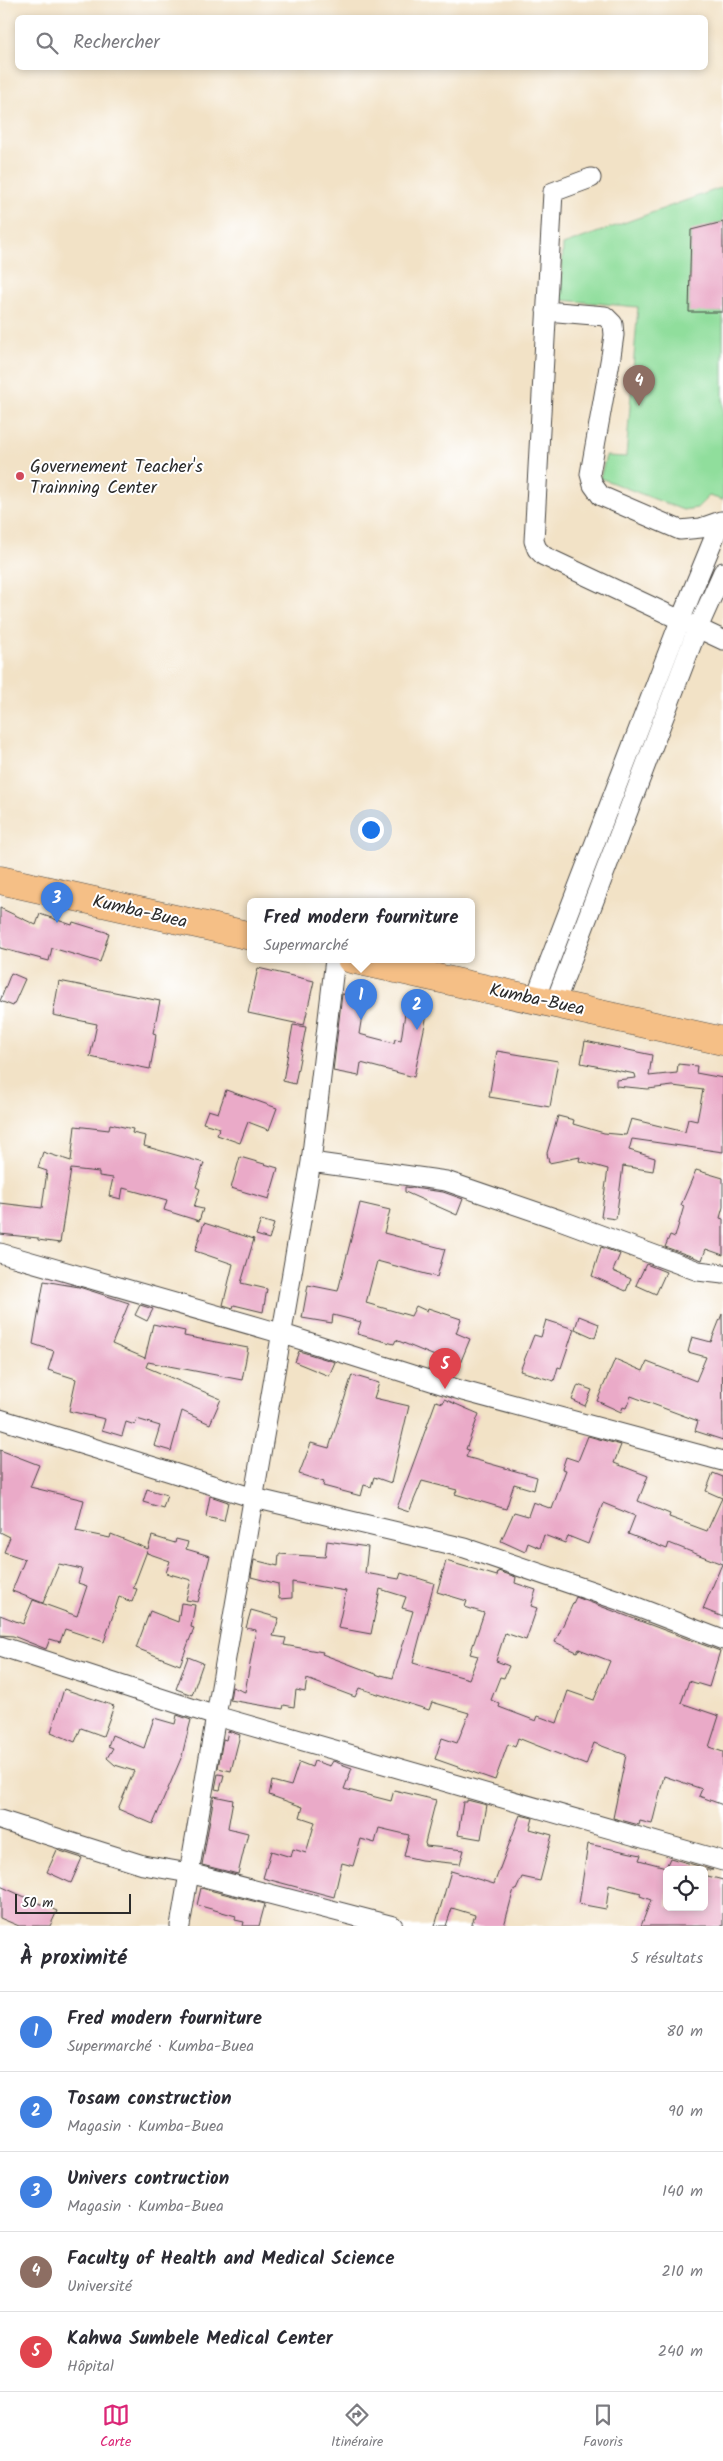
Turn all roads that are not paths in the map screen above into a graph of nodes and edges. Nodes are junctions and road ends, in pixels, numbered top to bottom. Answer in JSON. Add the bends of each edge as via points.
{"nodes":[{"id":1,"x":591,"y":178,"type":"dead end"},
{"id":2,"x":546,"y":311,"type":"junction"},
{"id":3,"x":722,"y":521,"type":"edge"},
{"id":4,"x":723,"y":572,"type":"edge"},
{"id":5,"x":680,"y":621,"type":"junction"},
{"id":6,"x":698,"y":630,"type":"junction"},
{"id":7,"x":723,"y":640,"type":"edge"},
{"id":8,"x":0,"y":880,"type":"edge"},
{"id":9,"x":247,"y":935,"type":"edge"},
{"id":10,"x":335,"y":963,"type":"edge"},
{"id":11,"x":369,"y":963,"type":"edge"},
{"id":12,"x":545,"y":1001,"type":"junction"},
{"id":13,"x":723,"y":1041,"type":"edge"},
{"id":14,"x":311,"y":1162,"type":"junction"},
{"id":15,"x":0,"y":1253,"type":"edge"},
{"id":16,"x":723,"y":1274,"type":"edge"},
{"id":17,"x":283,"y":1334,"type":"junction"},
{"id":18,"x":0,"y":1418,"type":"edge"},
{"id":19,"x":723,"y":1461,"type":"edge"},
{"id":20,"x":254,"y":1498,"type":"junction"},
{"id":21,"x":723,"y":1640,"type":"edge"},
{"id":22,"x":0,"y":1646,"type":"edge"},
{"id":23,"x":216,"y":1716,"type":"junction"},
{"id":24,"x":0,"y":1820,"type":"edge"},
{"id":25,"x":723,"y":1861,"type":"edge"},
{"id":26,"x":189,"y":1873,"type":"junction"},
{"id":27,"x":180,"y":1926,"type":"edge"},
{"id":28,"x":393,"y":1926,"type":"edge"}],
"edges":[{"from":1,"to":2,"type":"street","via":[[553,192]]},
{"from":2,"to":3,"type":"street","via":[[605,316],[613,324],[611,356],[590,474],[601,496],[680,530]]},
{"from":2,"to":5,"type":"street","via":[[534,541],[537,549],[544,556]]},
{"from":3,"to":5,"type":"street"},
{"from":4,"to":6,"type":"street"},
{"from":5,"to":6,"type":"street"},
{"from":5,"to":12,"type":"street"},
{"from":6,"to":7,"type":"street"},
{"from":6,"to":12,"type":"street"},
{"from":8,"to":9,"type":"highway","name":"Kumba-Buea"},
{"from":10,"to":14,"type":"street"},
{"from":11,"to":12,"type":"highway","name":"Kumba-Buea"},
{"from":12,"to":13,"type":"highway","name":"Kumba-Buea"},
{"from":14,"to":16,"type":"street","via":[[446,1181],[698,1271]]},
{"from":14,"to":17,"type":"street"},
{"from":15,"to":17,"type":"street"},
{"from":17,"to":19,"type":"street","via":[[463,1391]]},
{"from":17,"to":20,"type":"street"},
{"from":18,"to":20,"type":"street"},
{"from":20,"to":21,"type":"street","via":[[465,1548]]},
{"from":20,"to":23,"type":"street"},
{"from":22,"to":23,"type":"street"},
{"from":23,"to":25,"type":"street"},
{"from":23,"to":26,"type":"street"},
{"from":24,"to":26,"type":"street","via":[[143,1864]]},
{"from":26,"to":27,"type":"street"},
{"from":26,"to":28,"type":"street"}]}
